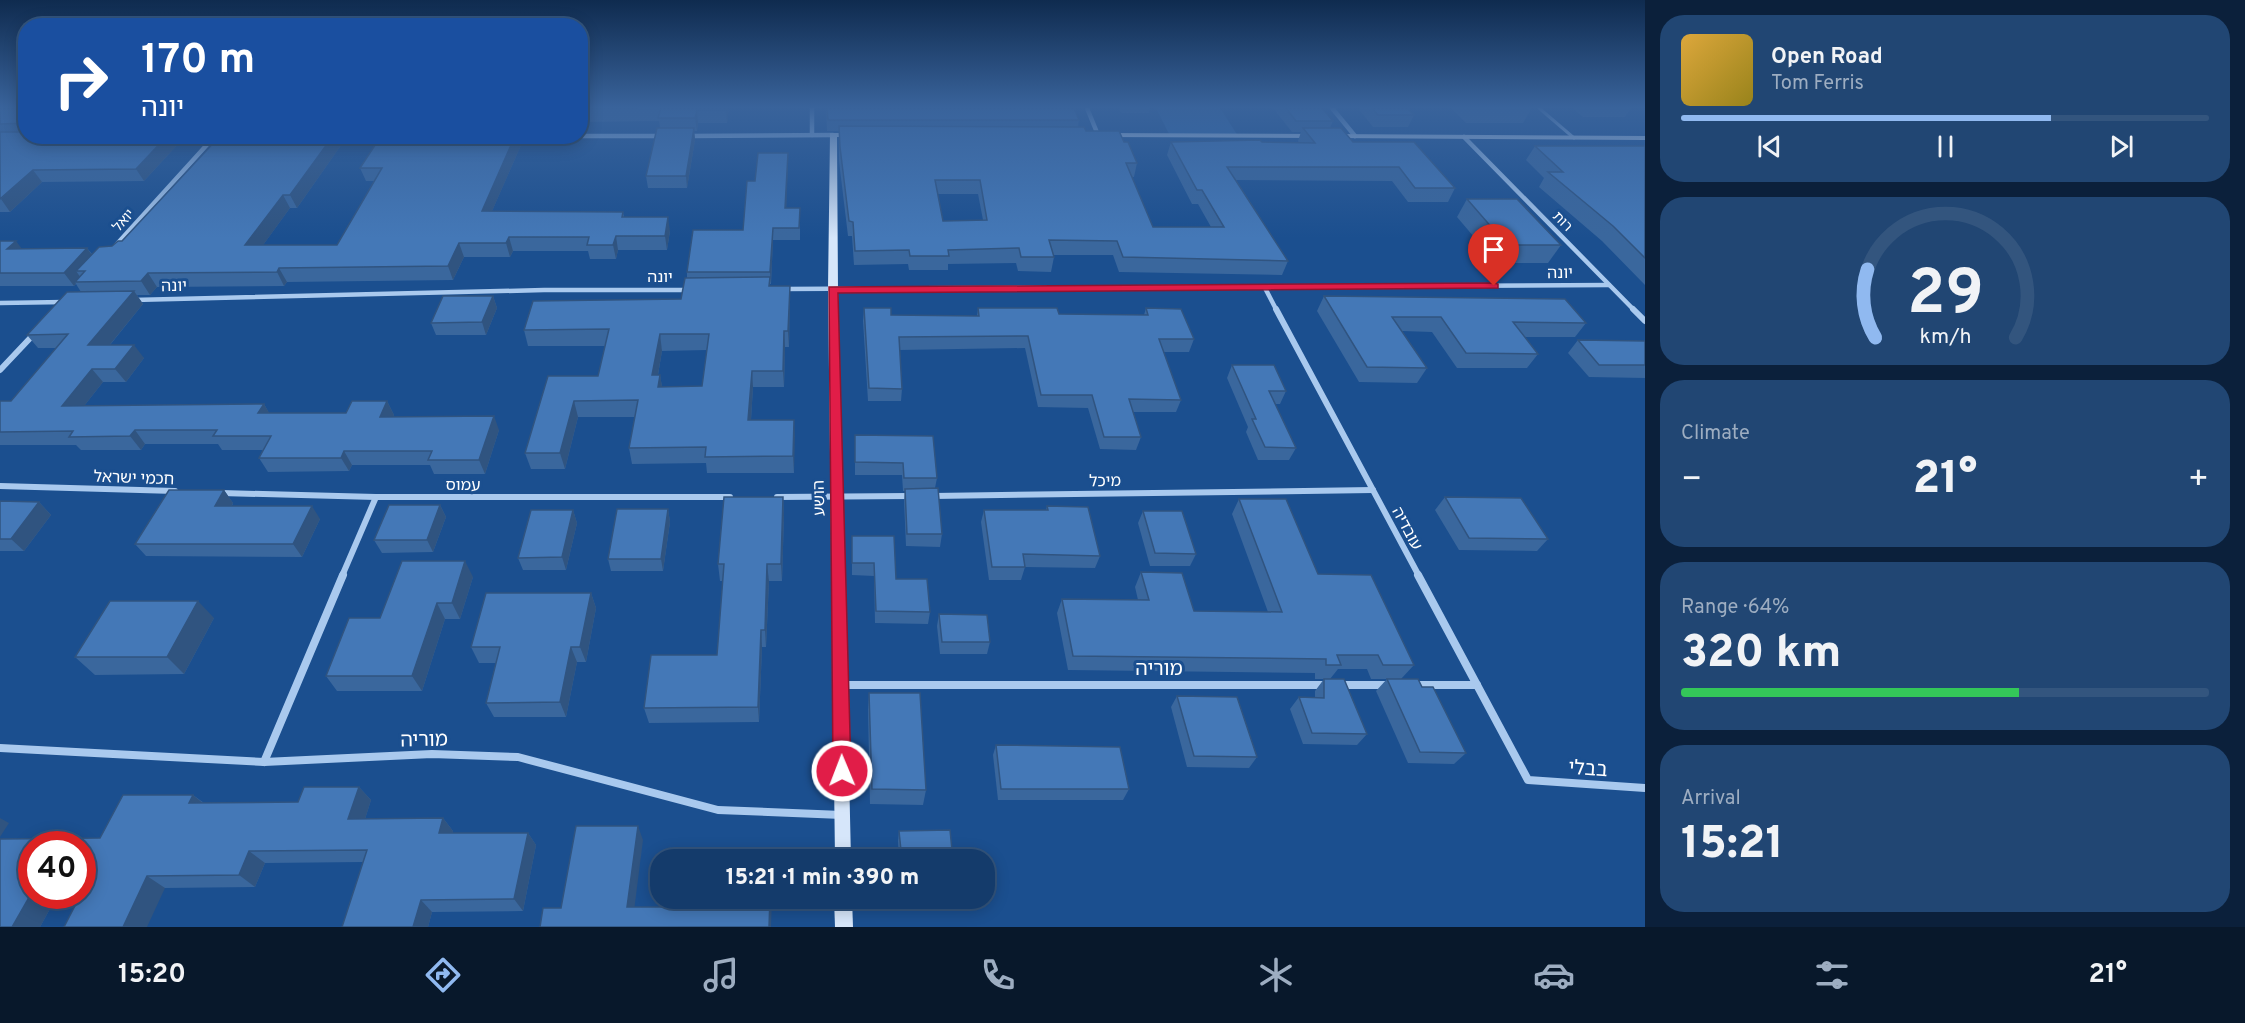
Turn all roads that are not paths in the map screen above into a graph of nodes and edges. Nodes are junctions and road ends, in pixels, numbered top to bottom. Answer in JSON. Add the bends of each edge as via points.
{"nodes":[{"id":1,"x":201,"y":151,"type":"edge"},
{"id":2,"x":833,"y":151,"type":"edge"},
{"id":3,"x":1478,"y":151,"type":"edge"},
{"id":4,"x":112,"y":250,"type":"edge"},
{"id":5,"x":1609,"y":285,"type":"junction"},
{"id":6,"x":1265,"y":288,"type":"junction"},
{"id":7,"x":833,"y":289,"type":"junction"},
{"id":8,"x":694,"y":290,"type":"edge"},
{"id":9,"x":775,"y":290,"type":"edge"},
{"id":10,"x":73,"y":293,"type":"edge"},
{"id":11,"x":125,"y":300,"type":"edge"},
{"id":12,"x":77,"y":301,"type":"edge"},
{"id":13,"x":65,"y":302,"type":"junction"},
{"id":14,"x":0,"y":303,"type":"edge"},
{"id":15,"x":57,"y":310,"type":"edge"},
{"id":16,"x":1645,"y":321,"type":"edge"},
{"id":17,"x":41,"y":327,"type":"edge"},
{"id":18,"x":0,"y":370,"type":"edge"},
{"id":19,"x":0,"y":486,"type":"edge"},
{"id":20,"x":1373,"y":490,"type":"junction"},
{"id":21,"x":188,"y":492,"type":"edge"},
{"id":22,"x":212,"y":492,"type":"edge"},
{"id":23,"x":376,"y":497,"type":"junction"},
{"id":24,"x":743,"y":497,"type":"edge"},
{"id":25,"x":767,"y":497,"type":"edge"},
{"id":26,"x":838,"y":497,"type":"junction"},
{"id":27,"x":841,"y":685,"type":"junction"},
{"id":28,"x":1395,"y":685,"type":"edge"},
{"id":29,"x":1406,"y":685,"type":"edge"},
{"id":30,"x":1477,"y":685,"type":"junction"},
{"id":31,"x":0,"y":748,"type":"edge"},
{"id":32,"x":264,"y":762,"type":"junction"},
{"id":33,"x":1528,"y":780,"type":"joint"},
{"id":34,"x":1645,"y":788,"type":"edge"},
{"id":35,"x":842,"y":815,"type":"junction"},
{"id":36,"x":843,"y":849,"type":"edge"},
{"id":37,"x":843,"y":909,"type":"edge"},
{"id":38,"x":844,"y":927,"type":"edge"}],
"edges":[{"from":1,"to":4,"type":"street","name":"יואל"},
{"from":2,"to":7,"type":"street","name":"הושע"},
{"from":3,"to":5,"type":"street","name":"רות"},
{"from":5,"to":6,"type":"street","name":"יונה"},
{"from":5,"to":16,"type":"street","name":"רות"},
{"from":6,"to":7,"type":"street","name":"יונה"},
{"from":6,"to":20,"type":"street","name":"עובדיה"},
{"from":7,"to":9,"type":"street","name":"יונה"},
{"from":7,"to":26,"type":"street","name":"הושע"},
{"from":8,"to":11,"type":"street","name":"יונה"},
{"from":10,"to":13,"type":"street"},
{"from":12,"to":13,"type":"street"},
{"from":13,"to":14,"type":"street"},
{"from":13,"to":15,"type":"street"},
{"from":17,"to":18,"type":"street"},
{"from":19,"to":21,"type":"street","name":"חכמי ישראל"},
{"from":20,"to":26,"type":"street","name":"מיכל"},
{"from":20,"to":30,"type":"street","name":"עובדיה"},
{"from":22,"to":23,"type":"street"},
{"from":23,"to":24,"type":"street","name":"עמוס"},
{"from":23,"to":32,"type":"street"},
{"from":25,"to":26,"type":"street"},
{"from":26,"to":27,"type":"street","name":"הושע"},
{"from":27,"to":28,"type":"street","name":"מוריה"},
{"from":27,"to":35,"type":"street","name":"הושע"},
{"from":29,"to":30,"type":"street"},
{"from":30,"to":33,"type":"street","name":"עובדיה"},
{"from":31,"to":32,"type":"street","name":"מוריה"},
{"from":32,"to":35,"type":"street","name":"מוריה","via":[[432,754],[518,757],[718,810]]},
{"from":33,"to":34,"type":"street","name":"בבלי"},
{"from":35,"to":36,"type":"street","name":"הושע"},
{"from":37,"to":38,"type":"street"}]}
